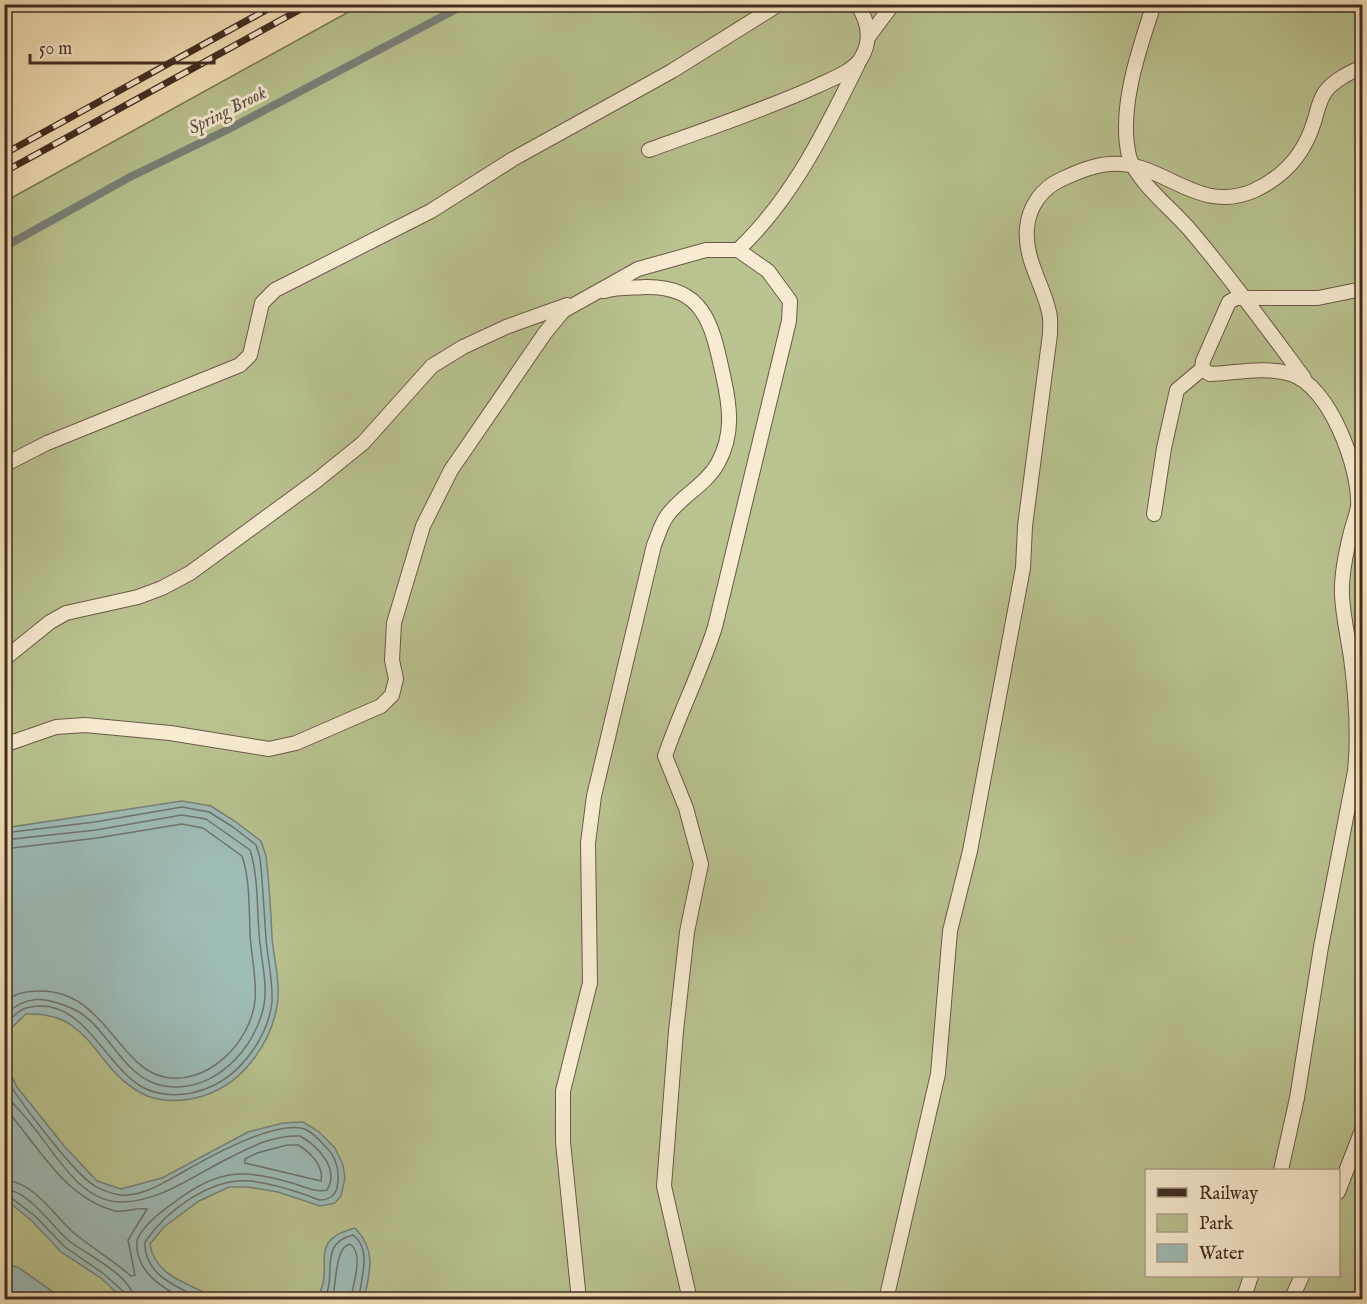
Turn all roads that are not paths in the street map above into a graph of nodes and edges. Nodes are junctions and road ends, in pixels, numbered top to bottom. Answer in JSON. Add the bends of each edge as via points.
{"nodes":[{"id":1,"x":779,"y":4,"type":"edge"},
{"id":2,"x":857,"y":4,"type":"edge"},
{"id":3,"x":893,"y":4,"type":"edge"},
{"id":4,"x":1154,"y":4,"type":"edge"},
{"id":5,"x":868,"y":36,"type":"junction"},
{"id":6,"x":860,"y":60,"type":"junction"},
{"id":7,"x":1362,"y":67,"type":"edge"},
{"id":8,"x":650,"y":150,"type":"dead end"},
{"id":9,"x":1134,"y":167,"type":"junction"},
{"id":10,"x":738,"y":250,"type":"junction"},
{"id":11,"x":1362,"y":289,"type":"edge"},
{"id":12,"x":1242,"y":297,"type":"junction"},
{"id":13,"x":584,"y":299,"type":"junction"},
{"id":14,"x":1202,"y":369,"type":"junction"},
{"id":15,"x":1306,"y":381,"type":"junction"},
{"id":16,"x":4,"y":465,"type":"edge"},
{"id":17,"x":1154,"y":514,"type":"dead end"},
{"id":18,"x":4,"y":659,"type":"edge"},
{"id":19,"x":4,"y":745,"type":"edge"},
{"id":20,"x":1362,"y":1130,"type":"edge"},
{"id":21,"x":1281,"y":1169,"type":"edge"},
{"id":22,"x":1340,"y":1187,"type":"edge"},
{"id":23,"x":1250,"y":1277,"type":"edge"},
{"id":24,"x":1301,"y":1277,"type":"edge"},
{"id":25,"x":579,"y":1299,"type":"edge"},
{"id":26,"x":690,"y":1299,"type":"edge"},
{"id":27,"x":886,"y":1299,"type":"edge"},
{"id":28,"x":1244,"y":1299,"type":"edge"},
{"id":29,"x":1291,"y":1299,"type":"edge"}],
"edges":[{"from":1,"to":16,"type":"lane","via":[[431,211],[275,290],[262,303],[250,355],[240,365],[47,443]]},
{"from":2,"to":5,"type":"lane"},
{"from":3,"to":5,"type":"lane"},
{"from":4,"to":9,"type":"lane","via":[[1132,75],[1128,104],[1129,156]]},
{"from":5,"to":6,"type":"lane"},
{"from":6,"to":8,"type":"lane","via":[[852,68],[792,98]]},
{"from":6,"to":10,"type":"lane","via":[[798,177],[759,230]]},
{"from":7,"to":9,"type":"lane","via":[[1325,93],[1299,157],[1284,172],[1251,192],[1232,198],[1211,198]]},
{"from":9,"to":12,"type":"lane"},
{"from":9,"to":27,"type":"lane","via":[[1111,164],[1077,172],[1051,184],[1030,213],[1027,231],[1033,272],[1049,312],[1050,334],[1023,568],[970,851],[950,931],[938,1074]]},
{"from":10,"to":13,"type":"lane","via":[[706,250],[638,268]]},
{"from":10,"to":26,"type":"lane","via":[[768,271],[790,301],[790,311],[715,627],[664,756],[686,808],[701,864],[687,932],[664,1186]]},
{"from":11,"to":12,"type":"lane","via":[[1318,298]]},
{"from":12,"to":14,"type":"lane","via":[[1229,302]]},
{"from":12,"to":15,"type":"lane"},
{"from":13,"to":18,"type":"lane","via":[[506,327],[432,366],[363,443],[190,573],[138,597],[66,613],[50,621]]},
{"from":13,"to":19,"type":"lane","via":[[563,311],[545,333],[451,470],[423,526],[394,623],[392,660],[396,679],[392,695],[381,706],[296,743],[269,749],[191,735],[86,725],[56,727]]},
{"from":13,"to":25,"type":"lane","via":[[608,290],[633,288],[669,288],[687,295],[700,306],[710,323],[730,415],[729,434],[718,463],[667,515],[654,545],[594,796],[588,843],[590,984],[565,1074],[561,1115]]},
{"from":14,"to":15,"type":"lane","via":[[1210,374],[1283,373]]},
{"from":14,"to":17,"type":"lane","via":[[1177,390]]},
{"from":15,"to":21,"type":"lane","via":[[1334,416],[1356,485],[1358,507],[1348,543],[1342,595],[1356,696],[1358,747]]},
{"from":20,"to":22,"type":"lane"},
{"from":23,"to":28,"type":"lane"},
{"from":24,"to":29,"type":"lane"}]}
